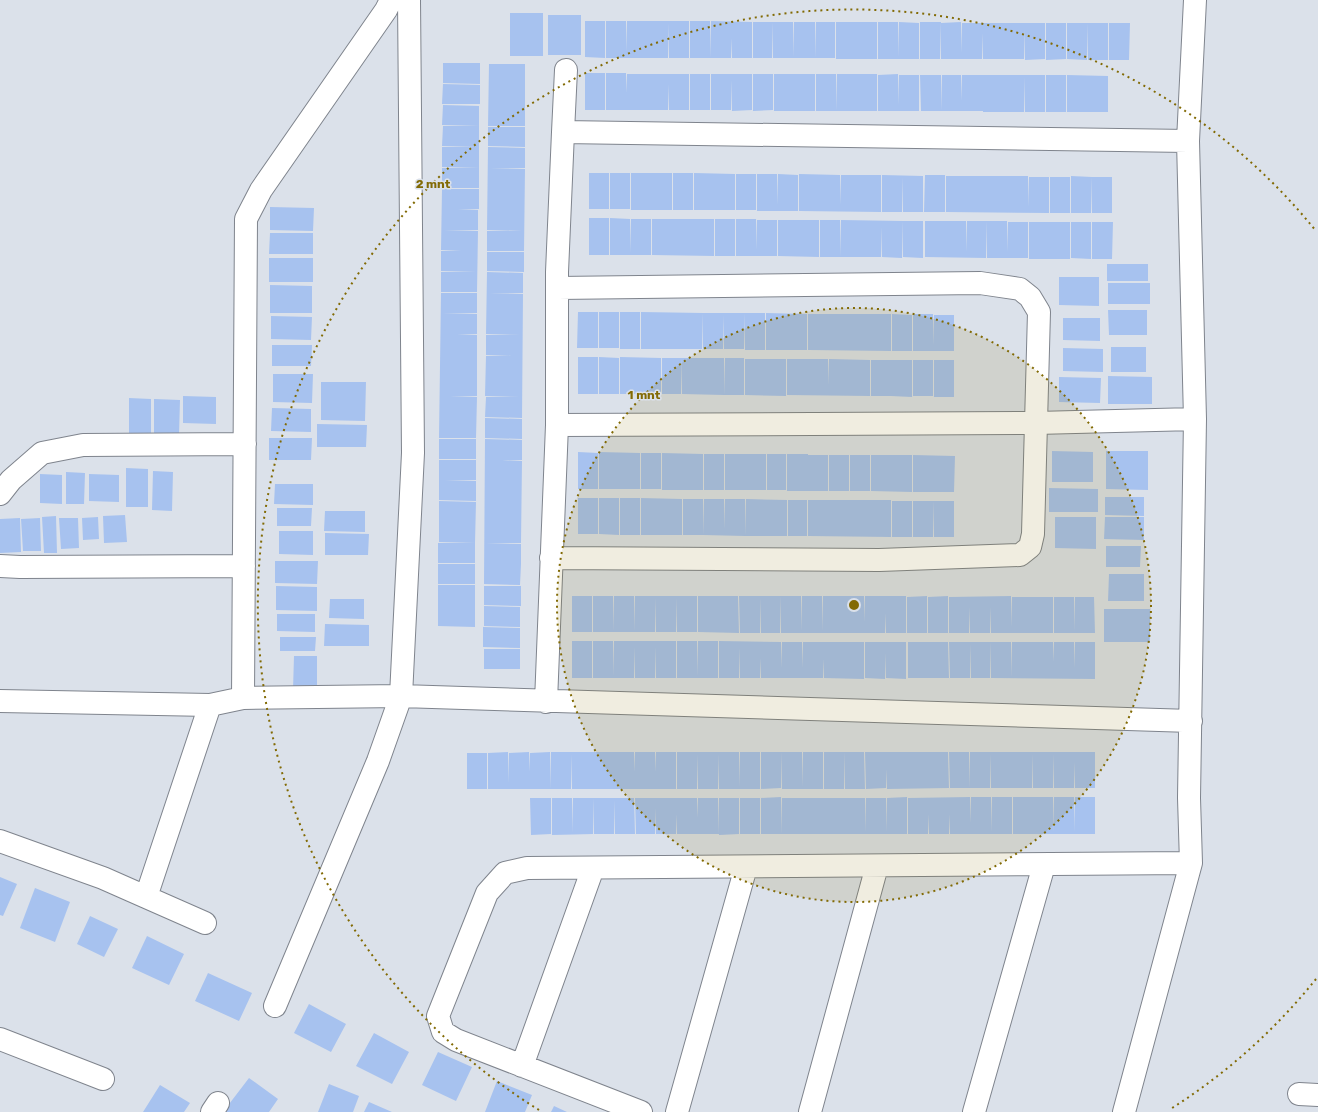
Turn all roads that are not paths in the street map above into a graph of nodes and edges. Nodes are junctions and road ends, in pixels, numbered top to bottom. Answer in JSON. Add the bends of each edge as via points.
{"nodes":[{"id":1,"x":391,"y":0,"type":"edge"},
{"id":2,"x":410,"y":0,"type":"edge"},
{"id":3,"x":1195,"y":0,"type":"edge"},
{"id":4,"x":566,"y":70,"type":"dead end"},
{"id":5,"x":563,"y":132,"type":"junction"},
{"id":6,"x":1188,"y":140,"type":"junction"},
{"id":7,"x":558,"y":288,"type":"junction"},
{"id":8,"x":1195,"y":419,"type":"junction"},
{"id":9,"x":1036,"y":423,"type":"junction"},
{"id":10,"x":557,"y":425,"type":"junction"},
{"id":11,"x":245,"y":444,"type":"junction"},
{"id":12,"x":0,"y":494,"type":"edge"},
{"id":13,"x":551,"y":558,"type":"junction"},
{"id":14,"x":0,"y":566,"type":"edge"},
{"id":15,"x":244,"y":566,"type":"junction"},
{"id":16,"x":401,"y":696,"type":"junction"},
{"id":17,"x":243,"y":698,"type":"junction"},
{"id":18,"x":0,"y":701,"type":"edge"},
{"id":19,"x":546,"y":702,"type":"junction"},
{"id":20,"x":210,"y":706,"type":"junction"},
{"id":21,"x":1191,"y":721,"type":"junction"},
{"id":22,"x":0,"y":841,"type":"edge"},
{"id":23,"x":1191,"y":863,"type":"junction"},
{"id":24,"x":1044,"y":865,"type":"junction"},
{"id":25,"x":877,"y":866,"type":"junction"},
{"id":26,"x":746,"y":867,"type":"junction"},
{"id":27,"x":593,"y":868,"type":"junction"},
{"id":28,"x":146,"y":897,"type":"junction"},
{"id":29,"x":205,"y":923,"type":"dead end"},
{"id":30,"x":275,"y":1006,"type":"dead end"},
{"id":31,"x":0,"y":1039,"type":"edge"},
{"id":32,"x":522,"y":1066,"type":"junction"},
{"id":33,"x":103,"y":1079,"type":"dead end"},
{"id":34,"x":641,"y":1112,"type":"edge"},
{"id":35,"x":677,"y":1112,"type":"edge"},
{"id":36,"x":810,"y":1112,"type":"edge"},
{"id":37,"x":974,"y":1112,"type":"edge"},
{"id":38,"x":1124,"y":1112,"type":"edge"}],
"edges":[{"from":1,"to":11,"type":"street","via":[[260,190],[246,219]]},
{"from":2,"to":16,"type":"street","via":[[413,453]]},
{"from":3,"to":6,"type":"street"},
{"from":4,"to":5,"type":"street"},
{"from":5,"to":6,"type":"street"},
{"from":5,"to":7,"type":"street"},
{"from":6,"to":8,"type":"street"},
{"from":7,"to":9,"type":"street","via":[[980,283],[1020,289],[1030,297],[1039,312]]},
{"from":7,"to":10,"type":"street"},
{"from":8,"to":9,"type":"street"},
{"from":8,"to":21,"type":"street"},
{"from":9,"to":10,"type":"street"},
{"from":9,"to":13,"type":"street","via":[[1033,534],[1030,547],[1020,555],[879,560]]},
{"from":10,"to":13,"type":"street"},
{"from":11,"to":12,"type":"street","via":[[83,445],[42,453],[11,480]]},
{"from":11,"to":15,"type":"street"},
{"from":13,"to":19,"type":"street"},
{"from":14,"to":15,"type":"street"},
{"from":15,"to":17,"type":"street"},
{"from":16,"to":17,"type":"street"},
{"from":16,"to":19,"type":"street"},
{"from":16,"to":30,"type":"street","via":[[378,761]]},
{"from":17,"to":20,"type":"street"},
{"from":18,"to":20,"type":"street"},
{"from":19,"to":21,"type":"street"},
{"from":20,"to":28,"type":"street"},
{"from":21,"to":23,"type":"street"},
{"from":22,"to":28,"type":"street","via":[[103,878]]},
{"from":23,"to":24,"type":"street"},
{"from":23,"to":38,"type":"street"},
{"from":24,"to":25,"type":"street"},
{"from":24,"to":37,"type":"street"},
{"from":25,"to":26,"type":"street"},
{"from":25,"to":36,"type":"street"},
{"from":26,"to":27,"type":"street"},
{"from":26,"to":35,"type":"street"},
{"from":27,"to":32,"type":"street"},
{"from":27,"to":32,"type":"street","via":[[527,868],[505,873],[487,893],[438,1016],[443,1032],[456,1040]]},
{"from":28,"to":29,"type":"street"},
{"from":31,"to":33,"type":"street"},
{"from":32,"to":34,"type":"street"}]}
